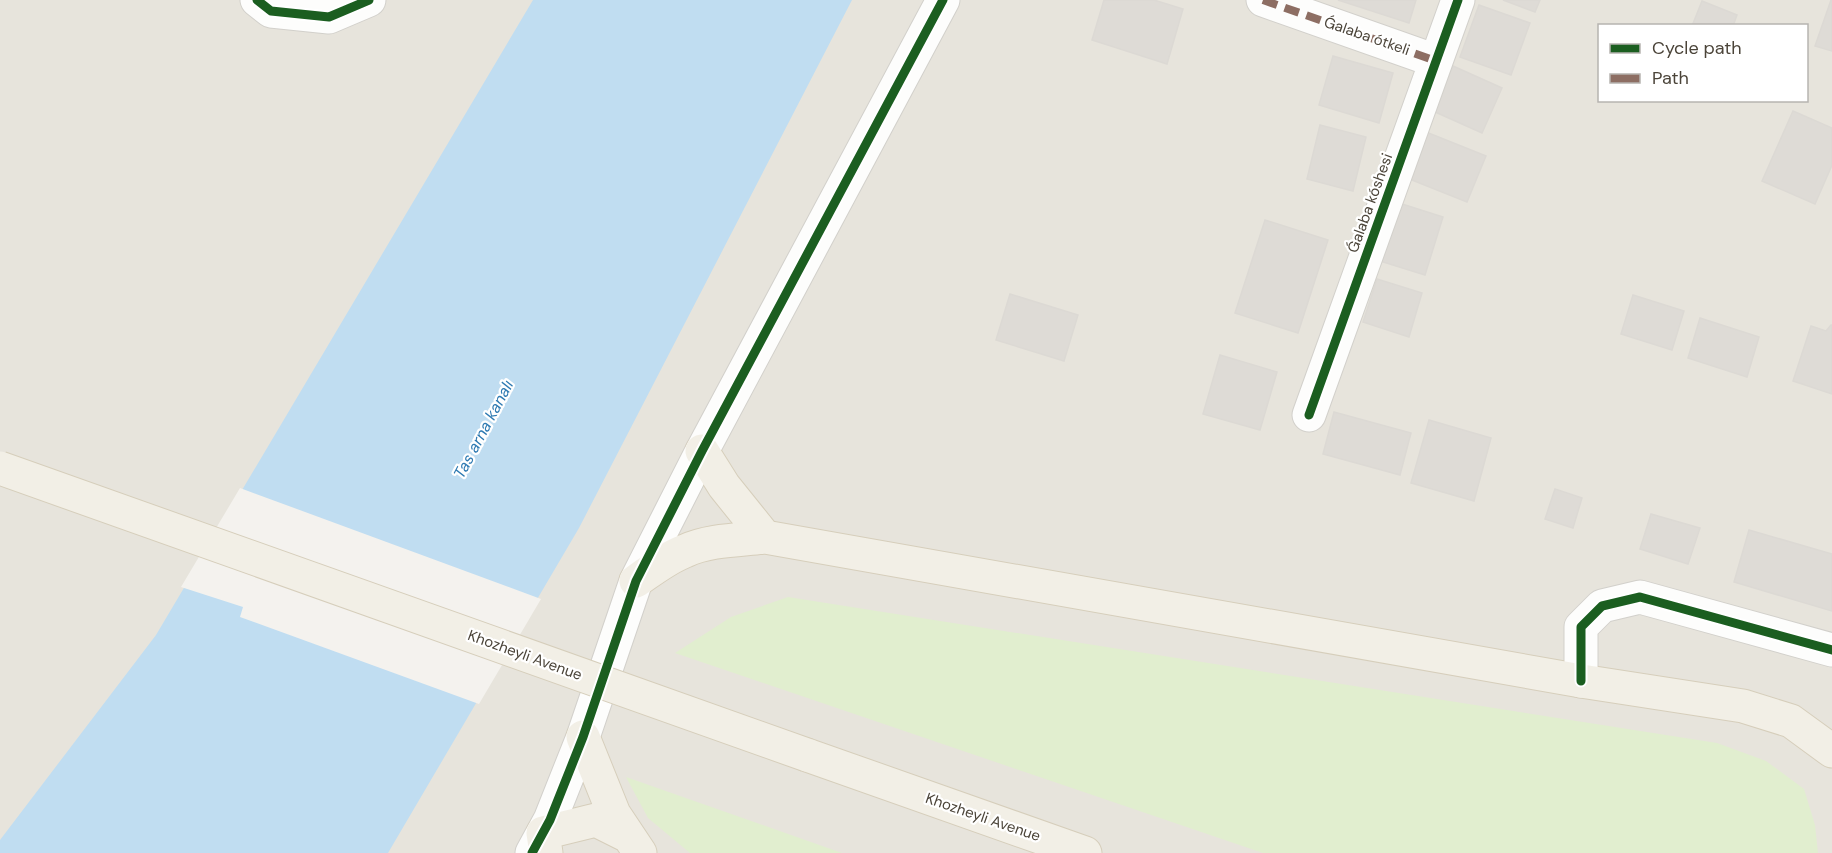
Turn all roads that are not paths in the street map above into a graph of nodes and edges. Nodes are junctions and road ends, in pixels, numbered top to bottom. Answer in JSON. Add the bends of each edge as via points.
{"nodes":[{"id":1,"x":257,"y":0,"type":"edge"},
{"id":2,"x":369,"y":0,"type":"edge"},
{"id":3,"x":943,"y":0,"type":"edge"},
{"id":4,"x":1263,"y":0,"type":"edge"},
{"id":5,"x":1458,"y":0,"type":"edge"},
{"id":6,"x":1437,"y":61,"type":"junction"},
{"id":7,"x":1310,"y":416,"type":"dead end"},
{"id":8,"x":702,"y":451,"type":"junction"},
{"id":9,"x":0,"y":468,"type":"edge"},
{"id":10,"x":765,"y":537,"type":"junction"},
{"id":11,"x":636,"y":581,"type":"junction"},
{"id":12,"x":1832,"y":650,"type":"edge"},
{"id":13,"x":1581,"y":681,"type":"junction"},
{"id":14,"x":583,"y":737,"type":"junction"},
{"id":15,"x":1832,"y":751,"type":"edge"},
{"id":16,"x":634,"y":844,"type":"edge"},
{"id":17,"x":540,"y":846,"type":"edge"},
{"id":18,"x":1085,"y":853,"type":"edge"}],
"edges":[{"from":1,"to":2,"type":"street","via":[[270,11],[328,17]]},
{"from":3,"to":8,"type":"street"},
{"from":4,"to":6,"type":"street","name":"Ǵalaba ótkeli"},
{"from":5,"to":6,"type":"street","name":"Ǵalaba kóshesi"},
{"from":6,"to":7,"type":"street","name":"Ǵalaba kóshesi"},
{"from":8,"to":10,"type":"main road"},
{"from":8,"to":11,"type":"street"},
{"from":9,"to":18,"type":"main road","name":"Khozheyli Avenue","bridge":true},
{"from":10,"to":11,"type":"main road","via":[[720,541],[687,550]]},
{"from":10,"to":13,"type":"main road"},
{"from":11,"to":14,"type":"street"},
{"from":12,"to":13,"type":"street","via":[[1640,597],[1602,606],[1581,627]]},
{"from":13,"to":15,"type":"main road","via":[[1743,706],[1791,721]]},
{"from":14,"to":16,"type":"main road","via":[[614,814]]},
{"from":14,"to":17,"type":"street"},
{"from":16,"to":17,"type":"main road","via":[[596,820]]}]}
